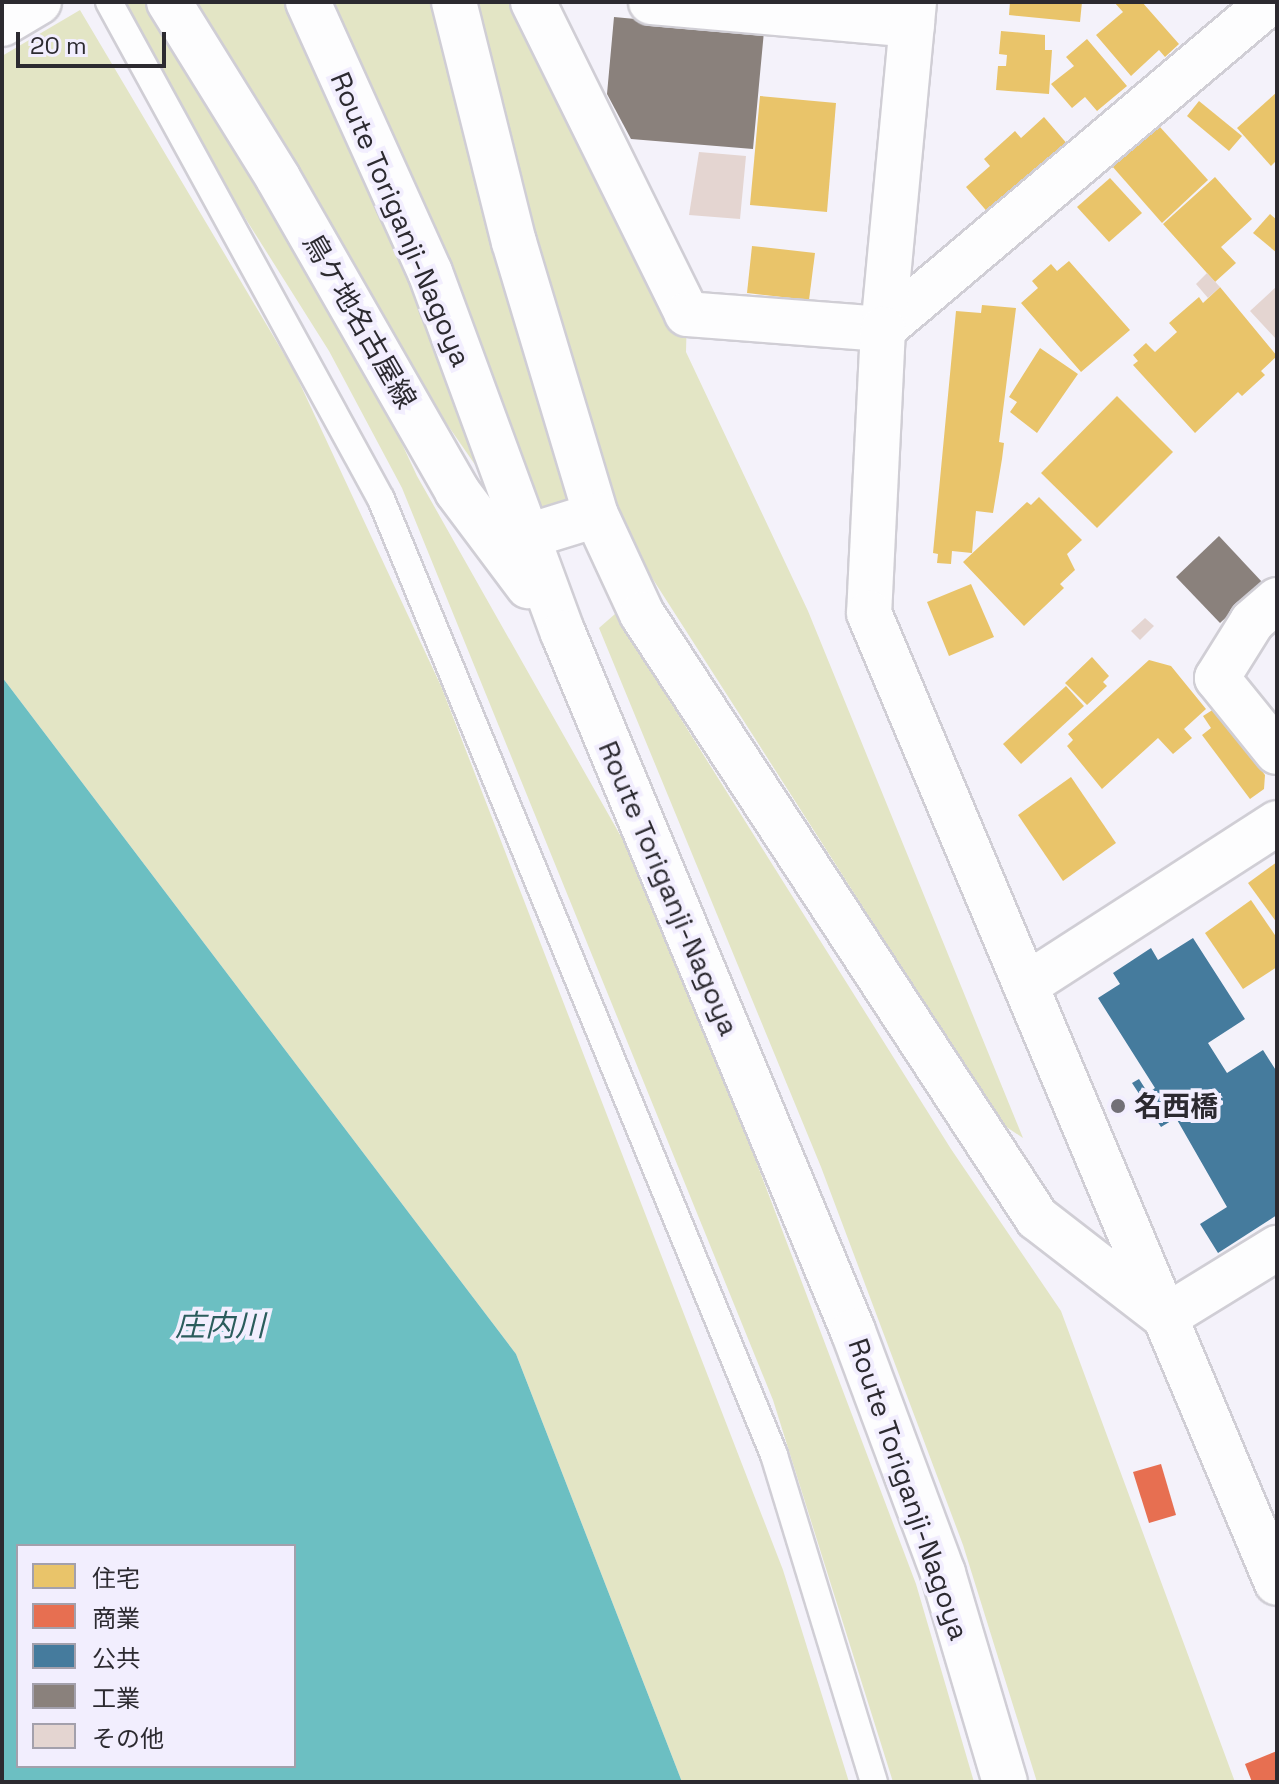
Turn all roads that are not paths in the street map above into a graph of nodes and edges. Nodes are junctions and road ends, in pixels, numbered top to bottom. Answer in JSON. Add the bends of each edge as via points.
{"nodes":[{"id":1,"x":39,"y":2,"type":"edge"},
{"id":2,"x":109,"y":2,"type":"edge"},
{"id":3,"x":169,"y":2,"type":"edge"},
{"id":4,"x":308,"y":2,"type":"edge"},
{"id":5,"x":454,"y":2,"type":"edge"},
{"id":6,"x":533,"y":2,"type":"edge"},
{"id":7,"x":651,"y":2,"type":"edge"},
{"id":8,"x":1270,"y":2,"type":"edge"},
{"id":9,"x":913,"y":13,"type":"edge"},
{"id":10,"x":2,"y":24,"type":"edge"},
{"id":11,"x":883,"y":329,"type":"junction"},
{"id":12,"x":596,"y":515,"type":"junction"},
{"id":13,"x":525,"y":537,"type":"junction"},
{"id":14,"x":1277,"y":600,"type":"edge"},
{"id":15,"x":563,"y":633,"type":"junction"},
{"id":16,"x":1277,"y":752,"type":"edge"},
{"id":17,"x":1277,"y":823,"type":"edge"},
{"id":18,"x":1026,"y":985,"type":"junction"},
{"id":19,"x":1277,"y":1248,"type":"edge"},
{"id":20,"x":1165,"y":1317,"type":"junction"},
{"id":21,"x":1277,"y":1583,"type":"edge"},
{"id":22,"x":874,"y":1782,"type":"edge"},
{"id":23,"x":1005,"y":1782,"type":"edge"}],
"edges":[{"from":1,"to":10,"type":"main road"},
{"from":2,"to":22,"type":"lane","via":[[381,499],[774,1455]]},
{"from":3,"to":15,"type":"main road","name":"鳥ケ地名古屋線","via":[[278,178],[457,491]]},
{"from":4,"to":13,"type":"main road","name":"Route Toriganji-Nagoya","via":[[430,272]]},
{"from":5,"to":12,"type":"main road","via":[[514,242]]},
{"from":6,"to":11,"type":"main road","via":[[687,314]]},
{"from":7,"to":9,"type":"main road"},
{"from":8,"to":11,"type":"main road"},
{"from":9,"to":11,"type":"main road"},
{"from":11,"to":18,"type":"main road","via":[[869,613]]},
{"from":12,"to":13,"type":"main road"},
{"from":12,"to":20,"type":"main road","via":[[642,614],[1037,1218]]},
{"from":13,"to":15,"type":"main road","name":"Route Toriganji-Nagoya"},
{"from":14,"to":16,"type":"main road","via":[[1252,622],[1217,678]]},
{"from":15,"to":23,"type":"main road","name":"Route Toriganji-Nagoya","via":[[853,1331],[943,1573]]},
{"from":17,"to":18,"type":"main road"},
{"from":18,"to":20,"type":"main road"},
{"from":19,"to":20,"type":"main road"},
{"from":20,"to":21,"type":"main road"}]}
